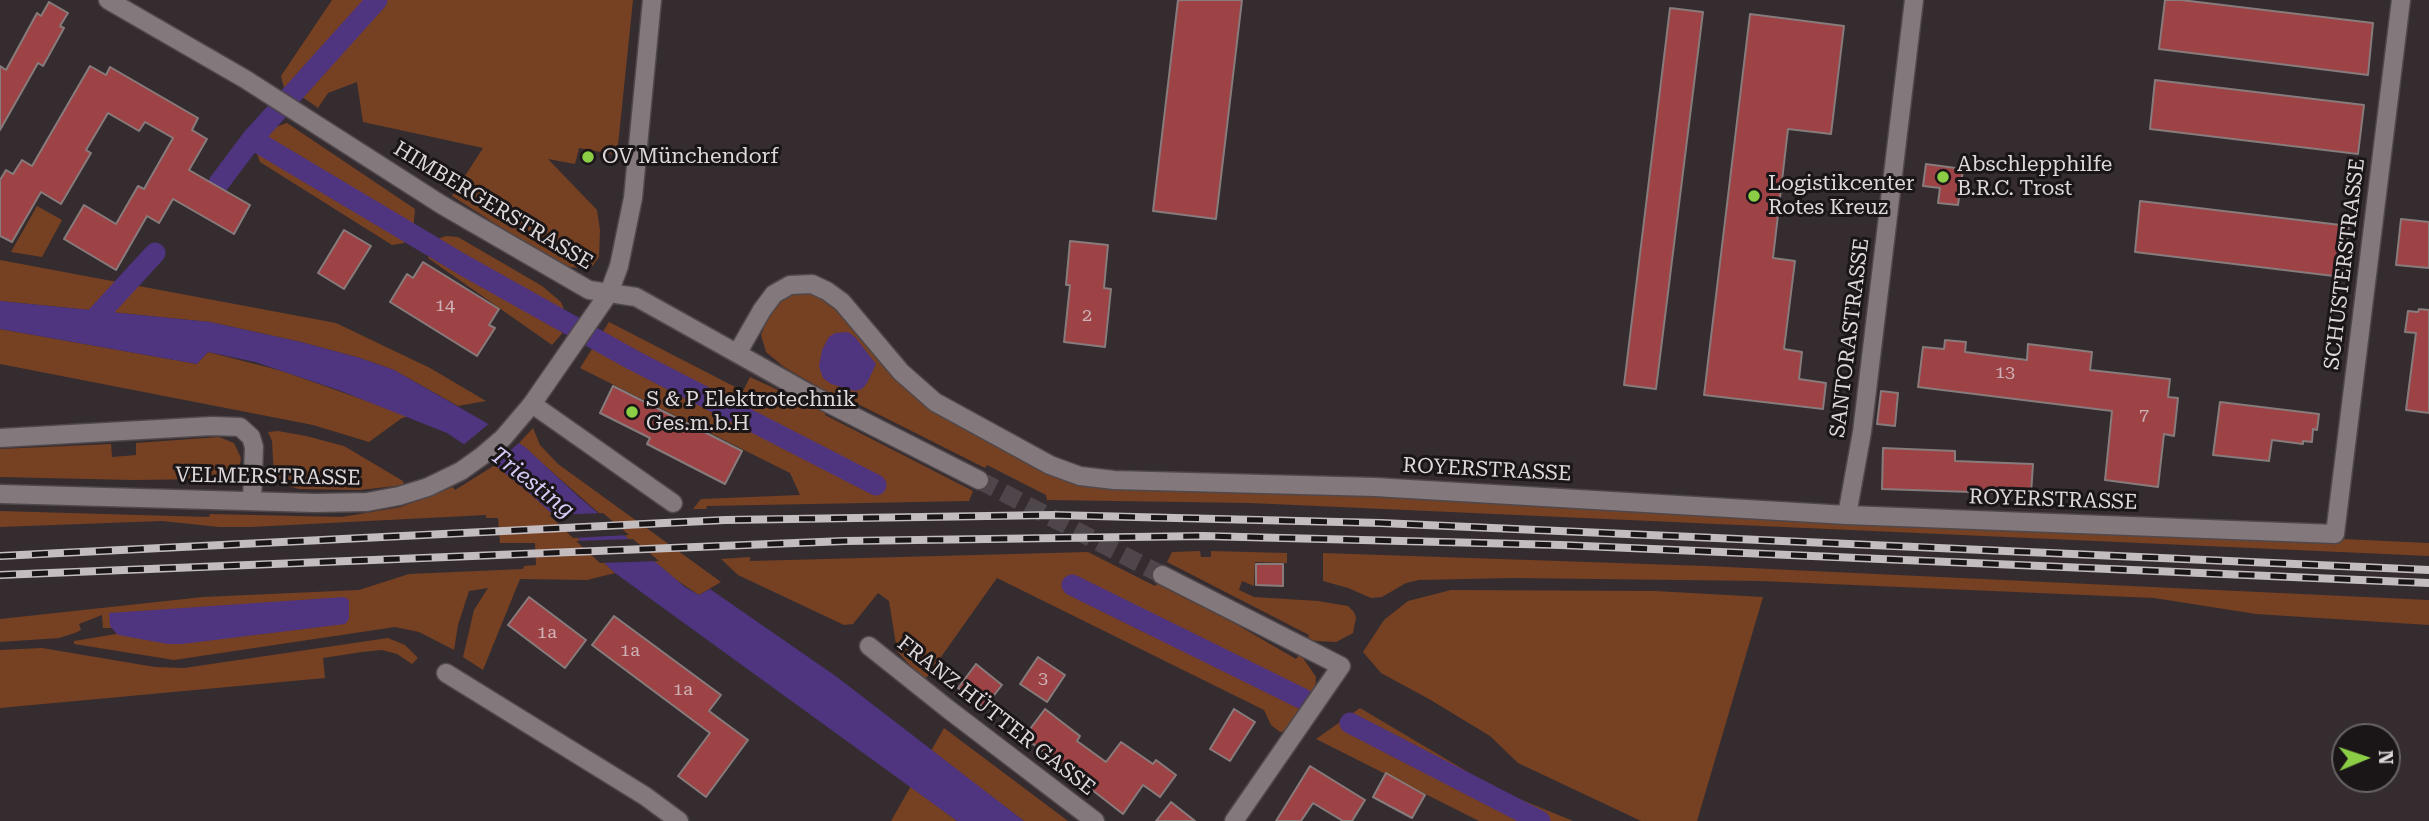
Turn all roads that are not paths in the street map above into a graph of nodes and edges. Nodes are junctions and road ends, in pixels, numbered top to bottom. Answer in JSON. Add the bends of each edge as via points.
{"nodes":[{"id":1,"x":108,"y":0,"type":"edge"},
{"id":2,"x":652,"y":0,"type":"edge"},
{"id":3,"x":1914,"y":0,"type":"edge"},
{"id":4,"x":2401,"y":0,"type":"edge"},
{"id":5,"x":609,"y":293,"type":"junction"},
{"id":6,"x":738,"y":352,"type":"junction"},
{"id":7,"x":527,"y":410,"type":"junction"},
{"id":8,"x":0,"y":438,"type":"edge"},
{"id":9,"x":979,"y":480,"type":"tunnel mouth"},
{"id":10,"x":0,"y":494,"type":"edge"},
{"id":11,"x":252,"y":500,"type":"junction"},
{"id":12,"x":673,"y":503,"type":"dead end"},
{"id":13,"x":1847,"y":515,"type":"junction"},
{"id":14,"x":2335,"y":534,"type":"joint"},
{"id":15,"x":1162,"y":575,"type":"tunnel mouth"},
{"id":16,"x":869,"y":646,"type":"dead end"},
{"id":17,"x":446,"y":673,"type":"dead end"},
{"id":18,"x":679,"y":821,"type":"edge"},
{"id":19,"x":1095,"y":821,"type":"edge"},
{"id":20,"x":1234,"y":821,"type":"edge"}],
"edges":[{"from":1,"to":5,"type":"street","name":"HIMBERGERSTRASSE","via":[[276,98],[476,225],[589,290]]},
{"from":2,"to":5,"type":"street","name":"VELMERSTRASSE","via":[[633,198]]},
{"from":3,"to":13,"type":"street","name":"SANTORASTRASSE","via":[[1862,432]]},
{"from":4,"to":14,"type":"street","name":"SCHUSTERSTRASSE"},
{"from":5,"to":6,"type":"street","name":"HIMBERGERSTRASSE","via":[[636,297]]},
{"from":5,"to":7,"type":"street","name":"VELMERSTRASSE"},
{"from":6,"to":9,"type":"street","name":"HIMBERGERSTRASSE"},
{"from":6,"to":13,"type":"street","name":"ROYERSTRASSE","via":[[774,294],[790,285],[812,284],[842,302],[901,372],[935,402],[1080,476],[1375,486]]},
{"from":7,"to":11,"type":"street","name":"VELMERSTRASSE","via":[[503,438],[461,471],[413,492],[367,502]]},
{"from":7,"to":12,"type":"street"},
{"from":8,"to":11,"type":"street","via":[[240,427],[254,447]]},
{"from":10,"to":11,"type":"street","name":"VELMERSTRASSE"},
{"from":13,"to":14,"type":"street","name":"ROYERSTRASSE"},
{"from":15,"to":20,"type":"street","via":[[1341,666]]},
{"from":16,"to":19,"type":"street","name":"FRANZ HÜTTER GASSE"},
{"from":17,"to":18,"type":"street"}]}
